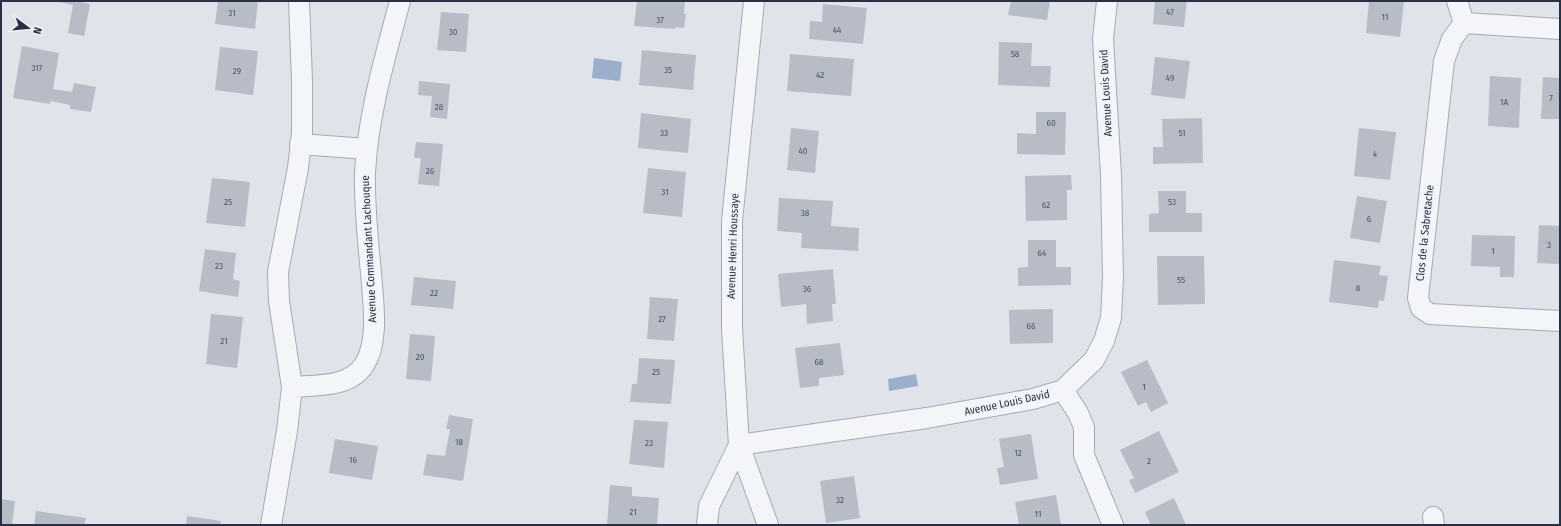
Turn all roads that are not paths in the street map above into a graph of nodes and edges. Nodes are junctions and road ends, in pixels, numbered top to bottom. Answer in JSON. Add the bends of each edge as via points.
{"nodes":[{"id":1,"x":299,"y":1,"type":"edge"},
{"id":2,"x":400,"y":1,"type":"edge"},
{"id":3,"x":754,"y":1,"type":"edge"},
{"id":4,"x":1107,"y":1,"type":"edge"},
{"id":5,"x":1457,"y":1,"type":"edge"},
{"id":6,"x":1464,"y":23,"type":"junction"},
{"id":7,"x":1560,"y":30,"type":"edge"},
{"id":8,"x":300,"y":144,"type":"junction"},
{"id":9,"x":367,"y":149,"type":"junction"},
{"id":10,"x":1560,"y":321,"type":"edge"},
{"id":11,"x":292,"y":387,"type":"junction"},
{"id":12,"x":1063,"y":390,"type":"junction"},
{"id":13,"x":739,"y":445,"type":"junction"},
{"id":14,"x":271,"y":525,"type":"edge"},
{"id":15,"x":707,"y":525,"type":"edge"},
{"id":16,"x":768,"y":525,"type":"edge"},
{"id":17,"x":1113,"y":525,"type":"edge"}],
"edges":[{"from":1,"to":8,"type":"street","via":[[302,81]]},
{"from":2,"to":9,"type":"street","name":"Avenue Commandant Lachouque","via":[[379,78]]},
{"from":3,"to":13,"type":"street","name":"Avenue Henri Houssaye","via":[[732,221],[732,328]]},
{"from":4,"to":12,"type":"street","name":"Avenue Louis David","via":[[1103,39],[1111,175],[1111,318],[1104,341],[1094,360]]},
{"from":5,"to":6,"type":"street"},
{"from":6,"to":7,"type":"street"},
{"from":6,"to":10,"type":"street","name":"Clos de la Sabretache","via":[[1452,39],[1444,60],[1418,298],[1421,308],[1430,314]]},
{"from":8,"to":9,"type":"street"},
{"from":8,"to":11,"type":"street","via":[[298,168],[278,272],[279,301]]},
{"from":9,"to":11,"type":"street","name":"Avenue Commandant Lachouque","via":[[365,174],[373,302],[372,348],[364,365],[342,382]]},
{"from":11,"to":14,"type":"street"},
{"from":12,"to":13,"type":"street","name":"Avenue Louis David","via":[[1033,399],[935,417]]},
{"from":12,"to":17,"type":"street","via":[[1078,413],[1084,428],[1084,455]]},
{"from":13,"to":15,"type":"street","name":"Avenue Henri Houssaye","via":[[710,506]]},
{"from":13,"to":16,"type":"street","name":"Avenue Henri Houssaye"}]}
